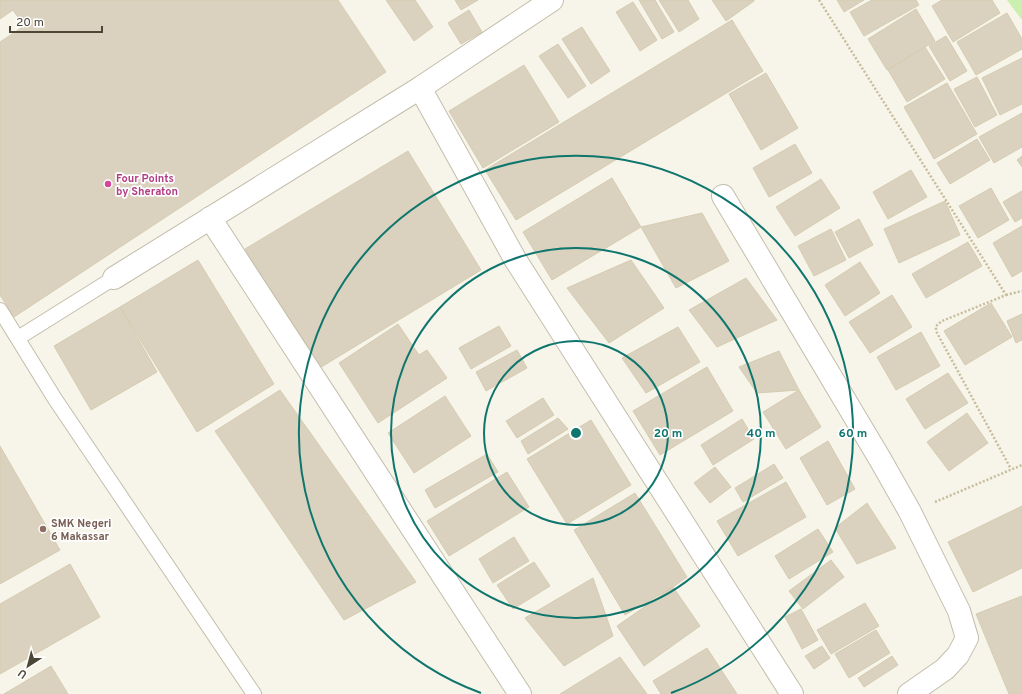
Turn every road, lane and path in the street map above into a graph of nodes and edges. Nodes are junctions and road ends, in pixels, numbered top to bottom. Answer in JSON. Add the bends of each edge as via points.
{"nodes":[{"id":1,"x":552,"y":0,"type":"edge"},
{"id":2,"x":819,"y":0,"type":"edge"},
{"id":3,"x":420,"y":88,"type":"junction"},
{"id":4,"x":723,"y":196,"type":"dead end"},
{"id":5,"x":210,"y":218,"type":"junction"},
{"id":6,"x":114,"y":278,"type":"joint"},
{"id":7,"x":1022,"y":291,"type":"edge"},
{"id":8,"x":1006,"y":295,"type":"junction"},
{"id":9,"x":0,"y":310,"type":"edge"},
{"id":10,"x":18,"y":338,"type":"junction"},
{"id":11,"x":1022,"y":465,"type":"edge"},
{"id":12,"x":1012,"y":469,"type":"junction"},
{"id":13,"x":910,"y":512,"type":"junction"},
{"id":14,"x":254,"y":694,"type":"edge"},
{"id":15,"x":520,"y":694,"type":"edge"},
{"id":16,"x":792,"y":694,"type":"edge"},
{"id":17,"x":909,"y":694,"type":"edge"}],
"edges":[{"from":1,"to":3,"type":"street"},
{"from":2,"to":8,"type":"path"},
{"from":3,"to":5,"type":"street"},
{"from":3,"to":16,"type":"street","via":[[515,259]]},
{"from":4,"to":13,"type":"street"},
{"from":5,"to":6,"type":"street"},
{"from":5,"to":15,"type":"street"},
{"from":6,"to":10,"type":"lane"},
{"from":7,"to":8,"type":"path"},
{"from":8,"to":12,"type":"path","via":[[942,321],[936,326],[936,331]]},
{"from":9,"to":10,"type":"lane"},
{"from":10,"to":14,"type":"lane","via":[[55,399]]},
{"from":11,"to":12,"type":"path"},
{"from":12,"to":13,"type":"path"},
{"from":13,"to":17,"type":"street","via":[[959,611],[967,638],[958,655],[945,669]]}]}
